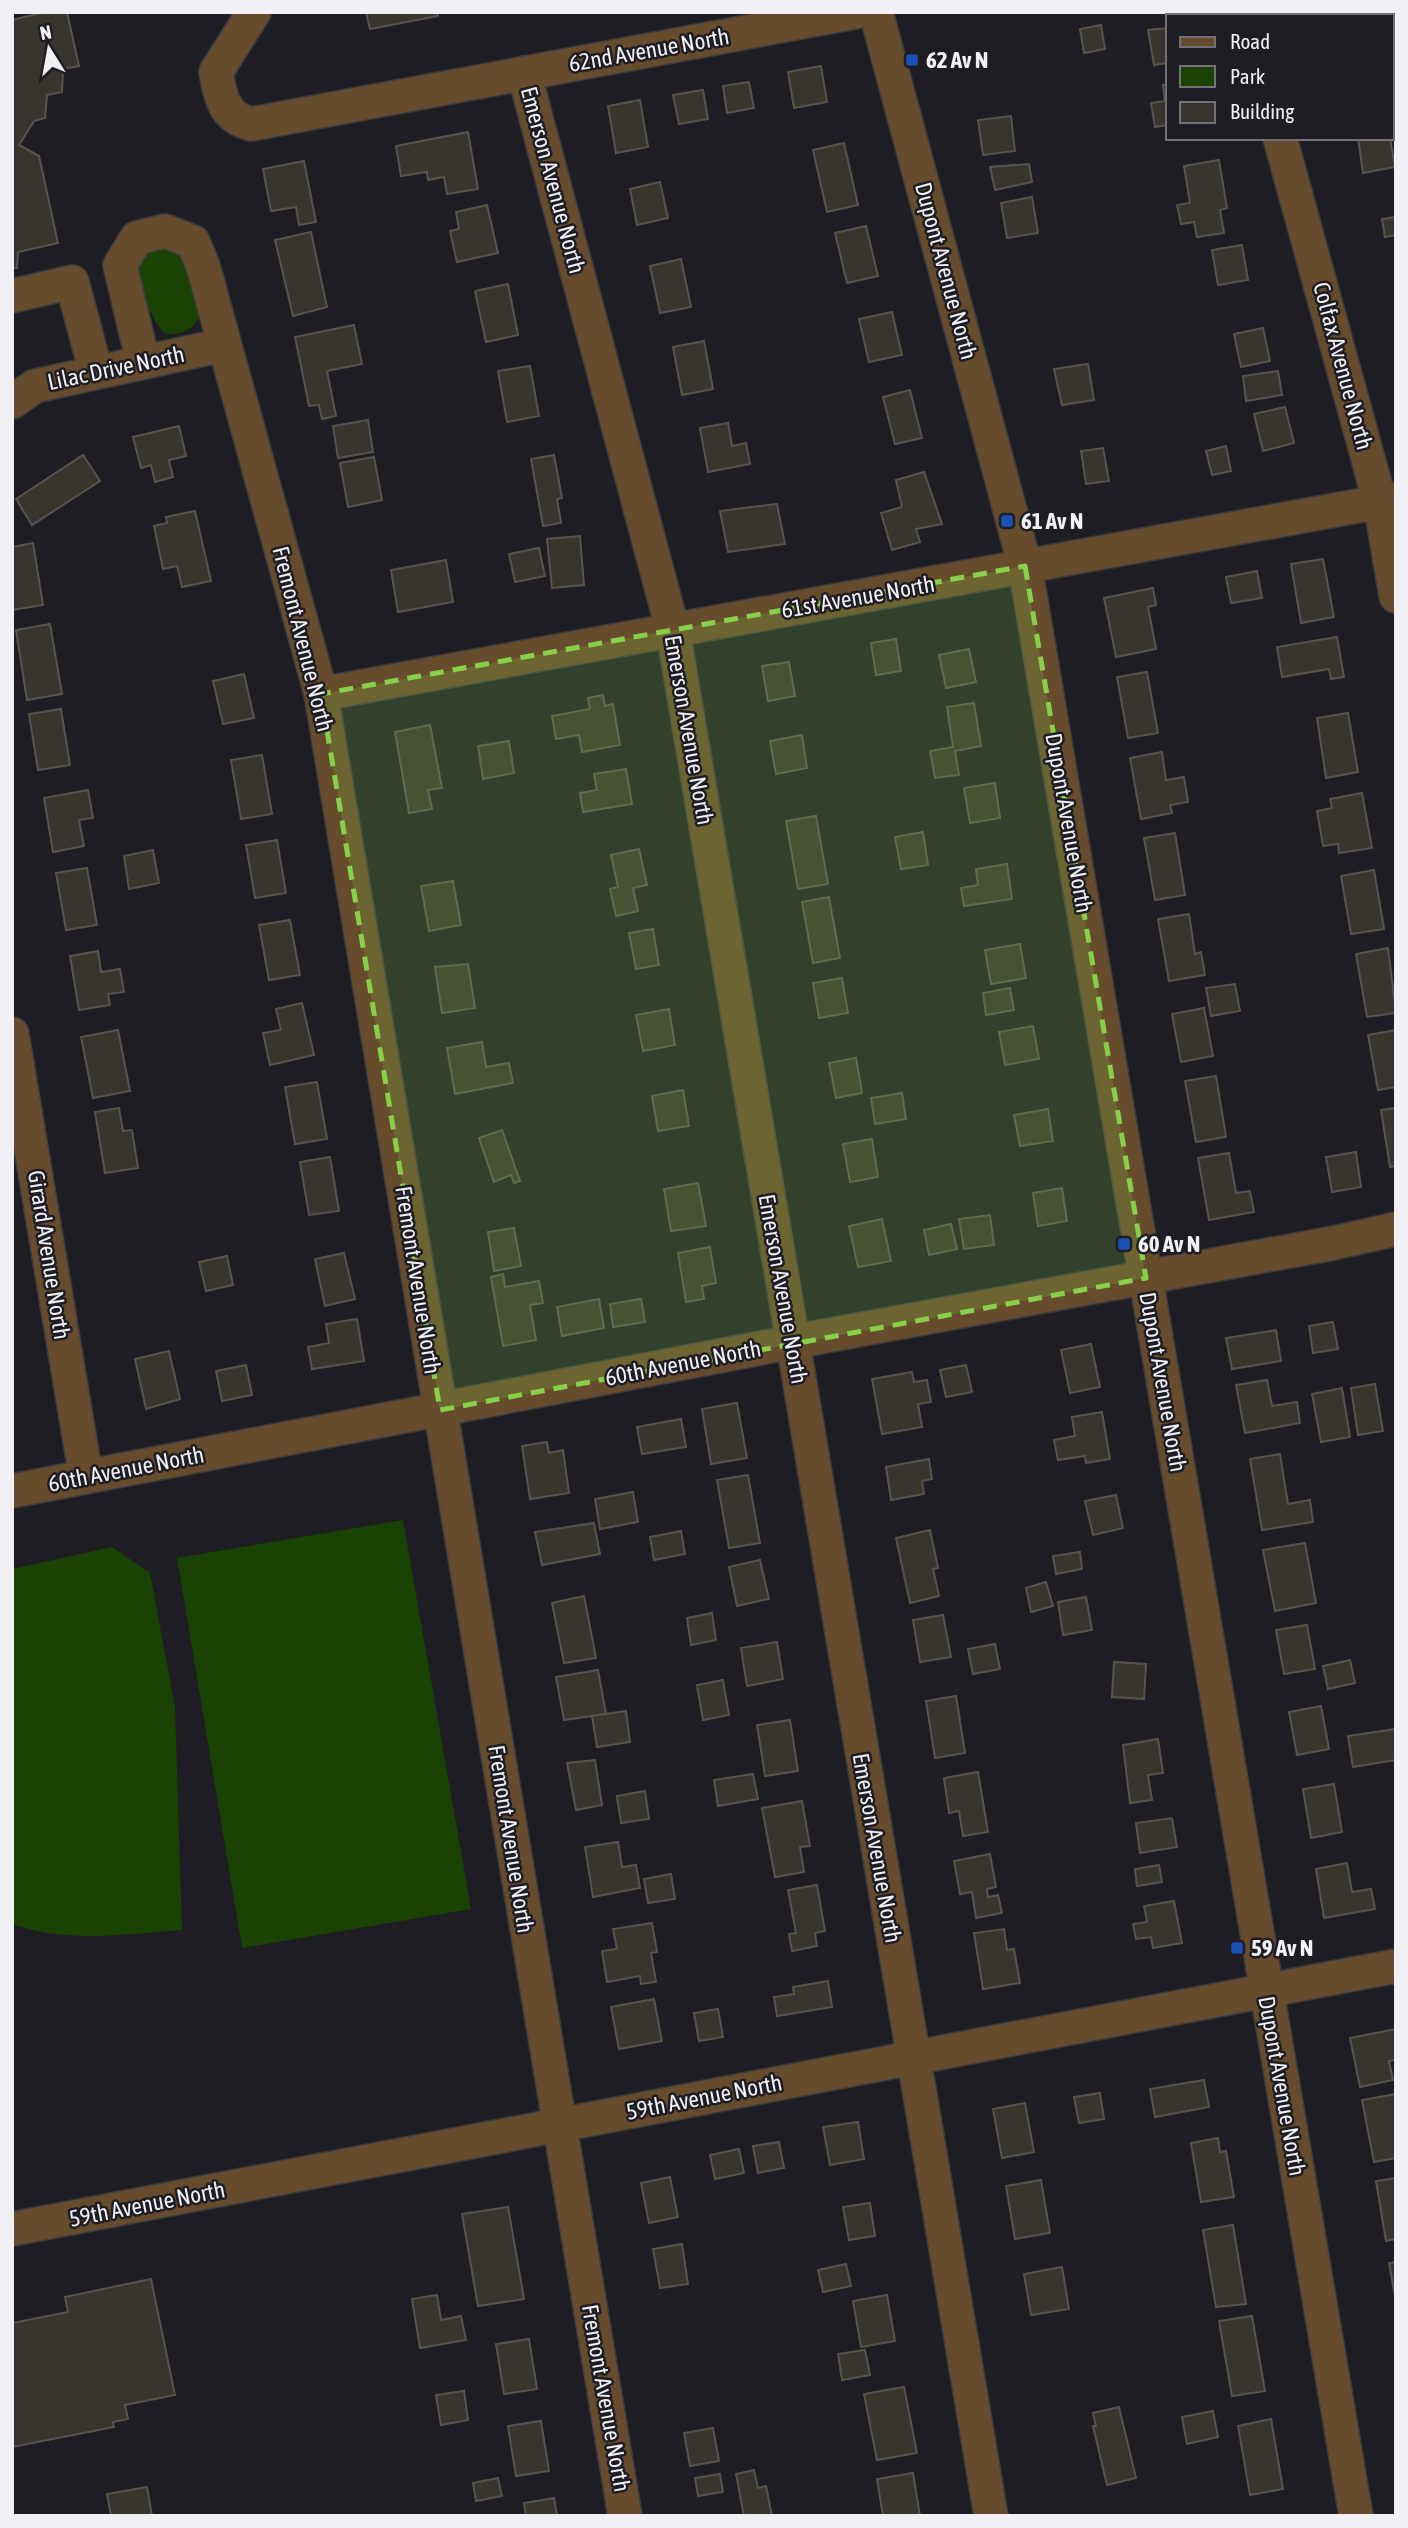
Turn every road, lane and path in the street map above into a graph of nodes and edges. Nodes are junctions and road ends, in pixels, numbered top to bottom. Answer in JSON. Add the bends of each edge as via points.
{"nodes":[{"id":1,"x":254,"y":12,"type":"edge"},
{"id":2,"x":855,"y":12,"type":"edge"},
{"id":3,"x":876,"y":12,"type":"edge"},
{"id":4,"x":524,"y":74,"type":"junction"},
{"id":5,"x":1281,"y":140,"type":"edge"},
{"id":6,"x":12,"y":296,"type":"edge"},
{"id":7,"x":223,"y":345,"type":"junction"},
{"id":8,"x":143,"y":362,"type":"junction"},
{"id":9,"x":96,"y":372,"type":"junction"},
{"id":10,"x":12,"y":402,"type":"edge"},
{"id":11,"x":1388,"y":501,"type":"edge"},
{"id":12,"x":1026,"y":566,"type":"junction"},
{"id":13,"x":1396,"y":596,"type":"edge"},
{"id":14,"x":673,"y":631,"type":"junction"},
{"id":15,"x":321,"y":694,"type":"junction"},
{"id":16,"x":12,"y":1034,"type":"edge"},
{"id":17,"x":1396,"y":1229,"type":"edge"},
{"id":18,"x":1146,"y":1278,"type":"junction"},
{"id":19,"x":792,"y":1342,"type":"junction"},
{"id":20,"x":440,"y":1410,"type":"junction"},
{"id":21,"x":86,"y":1477,"type":"junction"},
{"id":22,"x":12,"y":1491,"type":"edge"},
{"id":23,"x":1396,"y":1966,"type":"edge"},
{"id":24,"x":1266,"y":1989,"type":"junction"},
{"id":25,"x":912,"y":2058,"type":"junction"},
{"id":26,"x":559,"y":2124,"type":"junction"},
{"id":27,"x":12,"y":2230,"type":"edge"},
{"id":28,"x":625,"y":2516,"type":"edge"},
{"id":29,"x":991,"y":2516,"type":"edge"},
{"id":30,"x":1356,"y":2516,"type":"edge"}],
"edges":[{"from":1,"to":4,"type":"street","name":"62nd Avenue North","via":[[216,72],[221,100],[236,120],[251,124]]},
{"from":2,"to":4,"type":"street","name":"62nd Avenue North"},
{"from":3,"to":12,"type":"street","name":"Dupont Avenue North"},
{"from":4,"to":14,"type":"street","name":"Emerson Avenue North"},
{"from":5,"to":11,"type":"street","name":"Colfax Avenue North"},
{"from":6,"to":9,"type":"street","via":[[72,282]]},
{"from":7,"to":8,"type":"street","name":"Lilac Drive North"},
{"from":7,"to":8,"type":"street","name":"Fremont Avenue North","via":[[193,242],[164,231],[137,239],[120,265]]},
{"from":7,"to":15,"type":"street","name":"Fremont Avenue North"},
{"from":8,"to":9,"type":"street","name":"Lilac Drive North"},
{"from":9,"to":10,"type":"street","name":"Lilac Drive North","via":[[35,386]]},
{"from":11,"to":12,"type":"street","name":"61st Avenue North"},
{"from":11,"to":13,"type":"street","name":"Colfax Avenue North"},
{"from":12,"to":14,"type":"street","name":"61st Avenue North"},
{"from":12,"to":18,"type":"street","name":"Dupont Avenue North"},
{"from":14,"to":15,"type":"street","name":"61st Avenue North"},
{"from":14,"to":19,"type":"street","name":"Emerson Avenue North"},
{"from":15,"to":20,"type":"street","name":"Fremont Avenue North"},
{"from":16,"to":21,"type":"street","name":"Girard Avenue North"},
{"from":17,"to":18,"type":"street","name":"60th Avenue North"},
{"from":18,"to":19,"type":"street","name":"60th Avenue North"},
{"from":18,"to":24,"type":"street","name":"Dupont Avenue North"},
{"from":19,"to":20,"type":"street","name":"60th Avenue North"},
{"from":19,"to":25,"type":"street","name":"Emerson Avenue North"},
{"from":20,"to":21,"type":"street","name":"60th Avenue North"},
{"from":20,"to":26,"type":"street","name":"Fremont Avenue North"},
{"from":21,"to":22,"type":"street","name":"60th Avenue North"},
{"from":23,"to":24,"type":"street","name":"59th Avenue North"},
{"from":24,"to":25,"type":"street","name":"59th Avenue North"},
{"from":24,"to":30,"type":"street","name":"Dupont Avenue North"},
{"from":25,"to":26,"type":"street","name":"59th Avenue North"},
{"from":25,"to":29,"type":"street","name":"Emerson Avenue North"},
{"from":26,"to":27,"type":"street","name":"59th Avenue North"},
{"from":26,"to":28,"type":"street","name":"Fremont Avenue North"}]}
